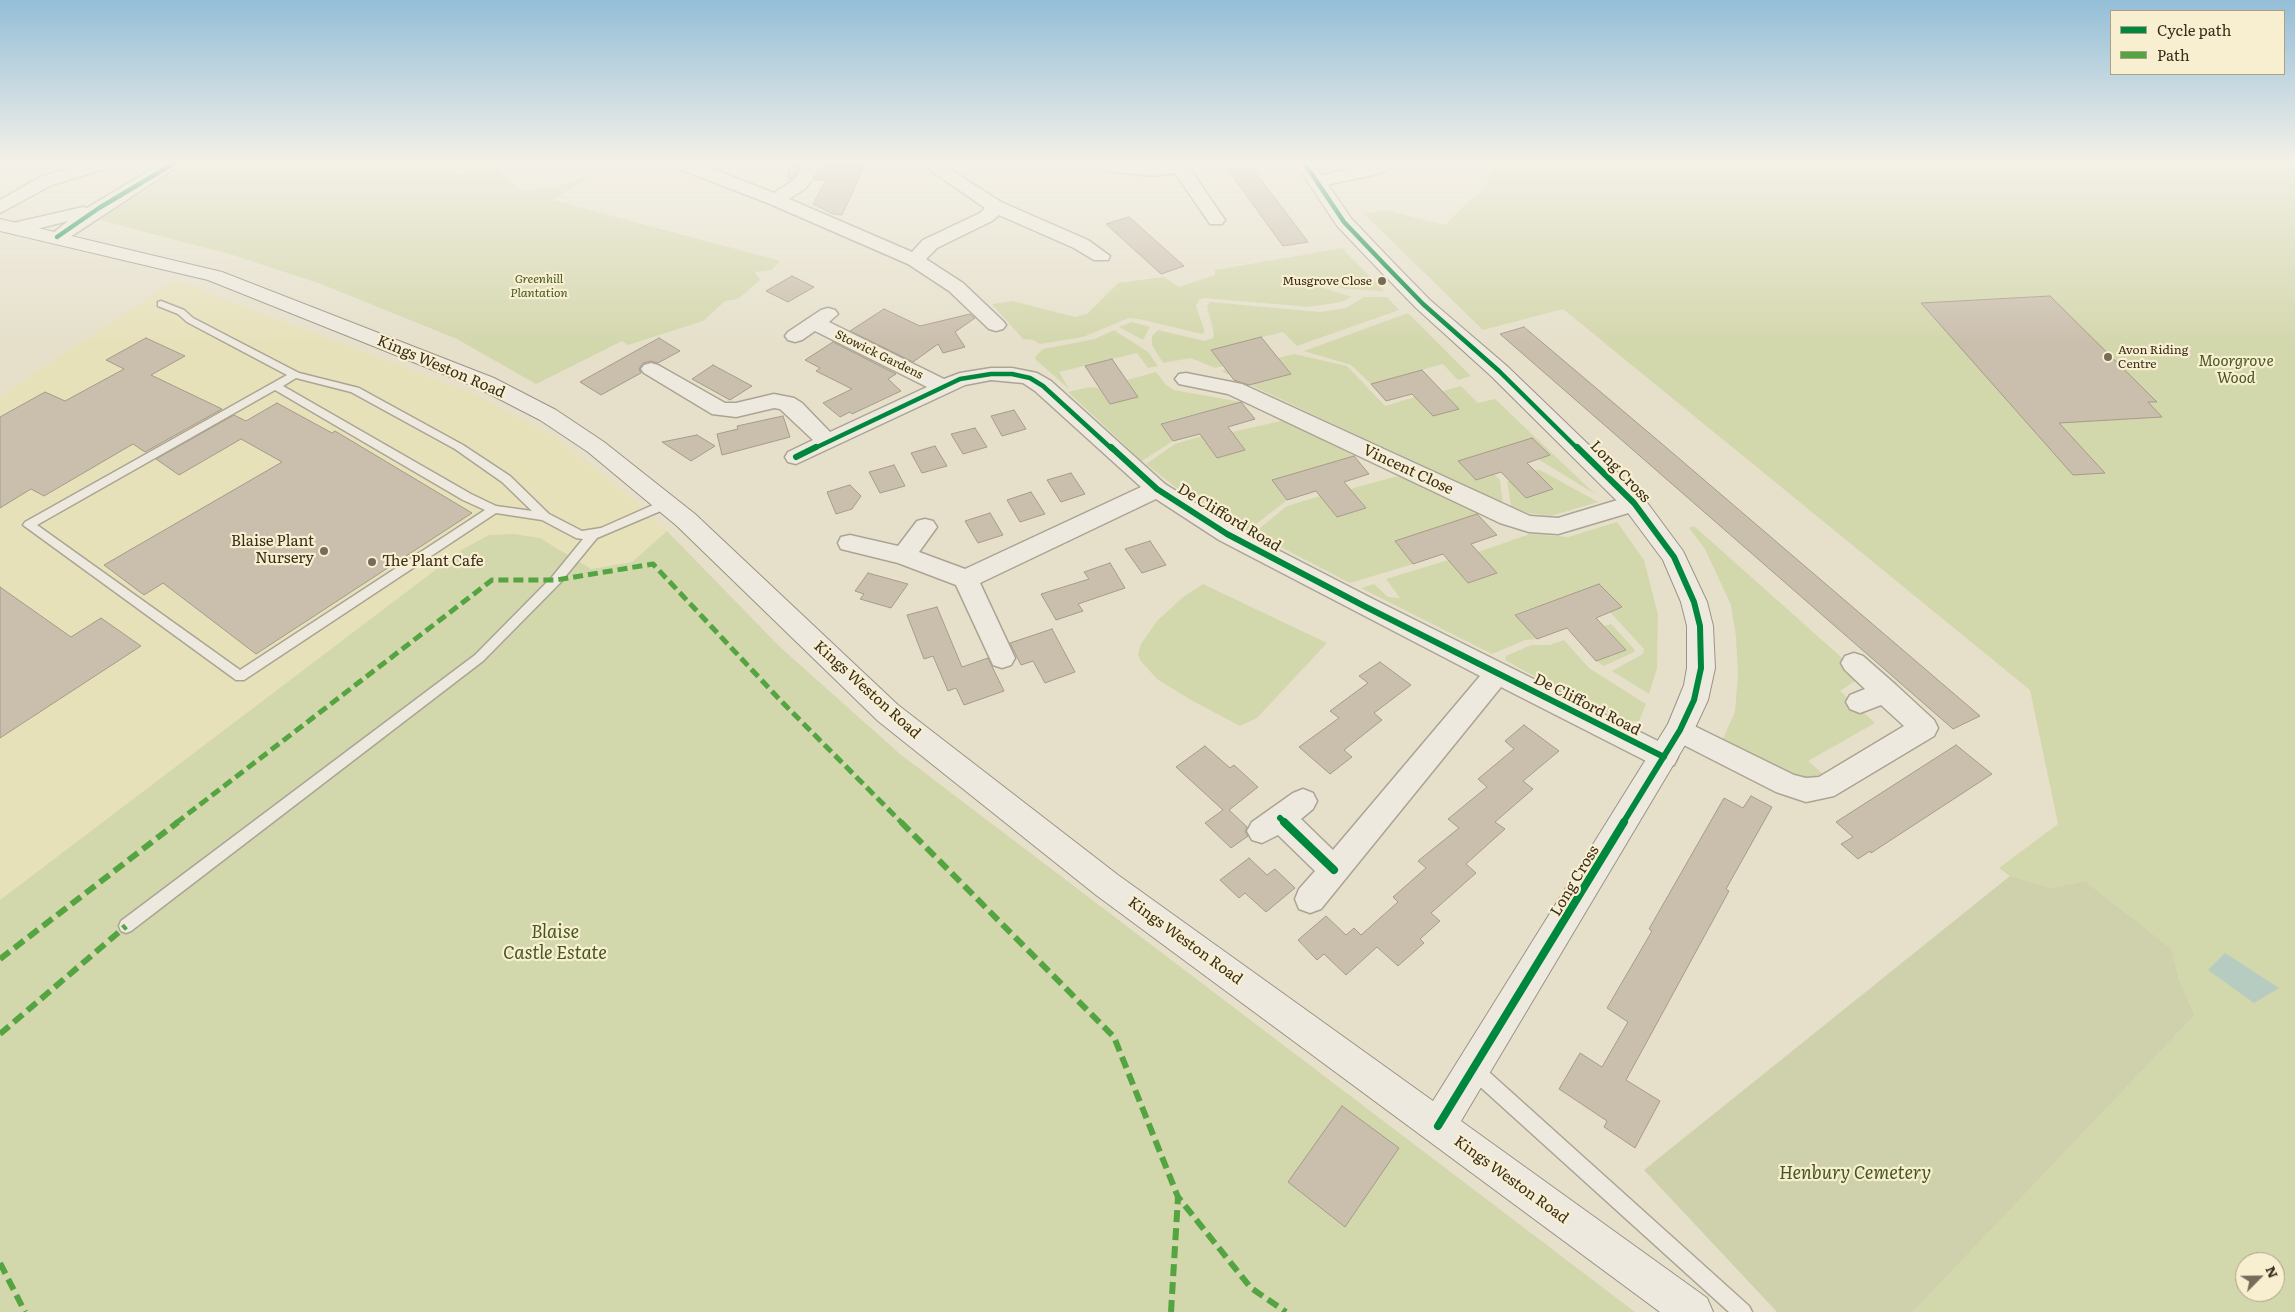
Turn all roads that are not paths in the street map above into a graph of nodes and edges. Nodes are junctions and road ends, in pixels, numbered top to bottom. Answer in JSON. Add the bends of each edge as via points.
{"nodes":[{"id":1,"x":27,"y":222,"type":"edge"},
{"id":2,"x":78,"y":222,"type":"edge"},
{"id":3,"x":827,"y":222,"type":"edge"},
{"id":4,"x":975,"y":222,"type":"edge"},
{"id":5,"x":1027,"y":222,"type":"edge"},
{"id":6,"x":1344,"y":222,"type":"edge"},
{"id":7,"x":8,"y":226,"type":"edge"},
{"id":8,"x":57,"y":237,"type":"junction"},
{"id":9,"x":1087,"y":253,"type":"dead end"},
{"id":10,"x":915,"y":260,"type":"junction"},
{"id":11,"x":161,"y":304,"type":"dead end"},
{"id":12,"x":996,"y":325,"type":"dead end"},
{"id":13,"x":795,"y":336,"type":"dead end"},
{"id":14,"x":651,"y":369,"type":"dead end"},
{"id":15,"x":295,"y":375,"type":"junction"},
{"id":16,"x":1186,"y":379,"type":"dead end"},
{"id":17,"x":275,"y":386,"type":"junction"},
{"id":18,"x":944,"y":387,"type":"junction"},
{"id":19,"x":827,"y":442,"type":"junction"},
{"id":20,"x":796,"y":457,"type":"dead end"},
{"id":21,"x":1157,"y":489,"type":"junction"},
{"id":22,"x":1634,"y":503,"type":"junction"},
{"id":23,"x":666,"y":504,"type":"junction"},
{"id":24,"x":494,"y":509,"type":"junction"},
{"id":25,"x":545,"y":516,"type":"junction"},
{"id":26,"x":925,"y":527,"type":"dead end"},
{"id":27,"x":593,"y":535,"type":"junction"},
{"id":28,"x":850,"y":543,"type":"dead end"},
{"id":29,"x":904,"y":556,"type":"junction"},
{"id":30,"x":966,"y":579,"type":"junction"},
{"id":31,"x":1002,"y":658,"type":"dead end"},
{"id":32,"x":1854,"y":663,"type":"dead end"},
{"id":33,"x":1496,"y":674,"type":"junction"},
{"id":34,"x":1886,"y":692,"type":"junction"},
{"id":35,"x":1860,"y":702,"type":"dead end"},
{"id":36,"x":1680,"y":730,"type":"junction"},
{"id":37,"x":1664,"y":758,"type":"junction"},
{"id":38,"x":1282,"y":817,"type":"dead end"},
{"id":39,"x":1334,"y":870,"type":"junction"},
{"id":40,"x":1310,"y":899,"type":"dead end"},
{"id":41,"x":126,"y":926,"type":"dead end"},
{"id":42,"x":1473,"y":1069,"type":"junction"},
{"id":43,"x":1438,"y":1126,"type":"junction"},
{"id":44,"x":1693,"y":1312,"type":"edge"},
{"id":45,"x":1743,"y":1312,"type":"edge"}],
"edges":[{"from":1,"to":7,"type":"street"},
{"from":2,"to":8,"type":"street"},
{"from":3,"to":10,"type":"street"},
{"from":4,"to":10,"type":"street","via":[[930,244]]},
{"from":5,"to":9,"type":"street"},
{"from":6,"to":22,"type":"main road","name":"Long Cross","via":[[1423,304],[1499,371]]},
{"from":7,"to":8,"type":"main road","name":"Kings Weston Road"},
{"from":8,"to":23,"type":"main road","name":"Kings Weston Road","via":[[215,276],[486,383],[548,415],[596,447]]},
{"from":10,"to":12,"type":"street","via":[[956,287]]},
{"from":11,"to":15,"type":"lane"},
{"from":13,"to":18,"type":"street","name":"Stowick Gardens","via":[[823,318]]},
{"from":14,"to":19,"type":"street","via":[[695,405],[728,410],[774,401],[786,403]]},
{"from":15,"to":17,"type":"lane"},
{"from":15,"to":25,"type":"lane","via":[[355,390],[459,447],[506,479]]},
{"from":16,"to":22,"type":"street","name":"Vincent Close","via":[[1234,389],[1529,524],[1558,526]]},
{"from":17,"to":24,"type":"lane","via":[[467,497]]},
{"from":17,"to":24,"type":"lane","via":[[29,525],[240,677]]},
{"from":18,"to":19,"type":"street","name":"De Clifford Road"},
{"from":18,"to":21,"type":"street","name":"De Clifford Road","via":[[960,379],[990,374],[1023,376],[1037,381]]},
{"from":19,"to":20,"type":"street","name":"De Clifford Road"},
{"from":21,"to":30,"type":"street","name":"De Clifford Road"},
{"from":21,"to":33,"type":"street","name":"De Clifford Road","via":[[1256,551]]},
{"from":22,"to":36,"type":"main road","name":"Long Cross","via":[[1674,557],[1694,602],[1700,626],[1701,668],[1694,700]]},
{"from":23,"to":27,"type":"lane"},
{"from":23,"to":43,"type":"main road","name":"Kings Weston Road","via":[[888,713],[1108,885]]},
{"from":24,"to":25,"type":"lane"},
{"from":25,"to":27,"type":"lane","via":[[580,535]]},
{"from":26,"to":29,"type":"street"},
{"from":27,"to":41,"type":"lane","via":[[556,580],[478,658]]},
{"from":28,"to":29,"type":"street"},
{"from":29,"to":30,"type":"street"},
{"from":30,"to":31,"type":"street"},
{"from":32,"to":34,"type":"street"},
{"from":33,"to":37,"type":"street","name":"De Clifford Road"},
{"from":33,"to":39,"type":"street"},
{"from":34,"to":35,"type":"street"},
{"from":34,"to":36,"type":"street","via":[[1924,728],[1824,788],[1806,790],[1786,784]]},
{"from":36,"to":37,"type":"main road","name":"Long Cross"},
{"from":37,"to":42,"type":"main road","name":"Long Cross"},
{"from":38,"to":39,"type":"street"},
{"from":39,"to":40,"type":"street"},
{"from":42,"to":43,"type":"main road","name":"Long Cross"},
{"from":42,"to":45,"type":"lane"},
{"from":43,"to":44,"type":"main road","name":"Kings Weston Road"}]}
